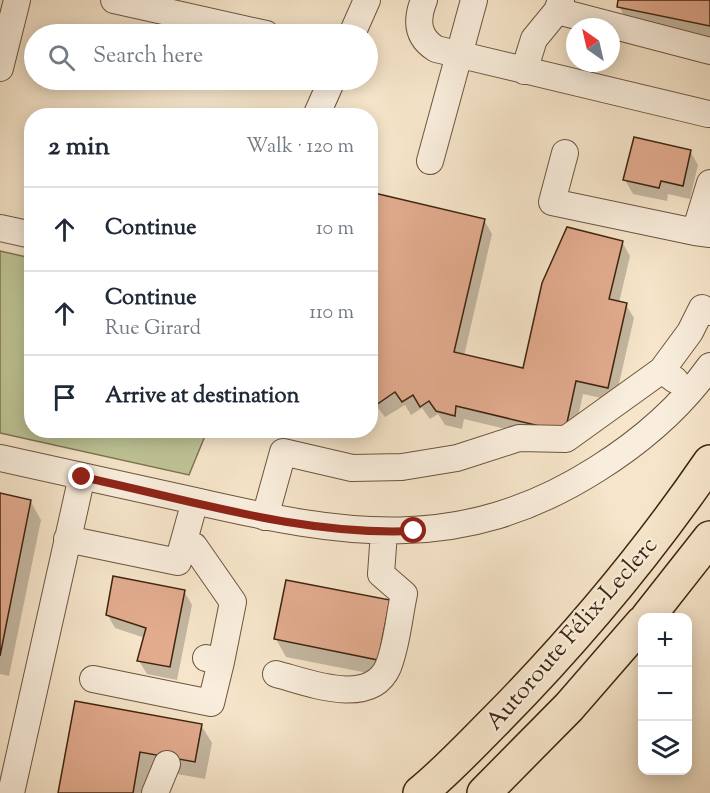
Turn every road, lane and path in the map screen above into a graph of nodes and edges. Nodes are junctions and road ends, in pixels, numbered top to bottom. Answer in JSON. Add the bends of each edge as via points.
{"nodes":[{"id":1,"x":17,"y":0,"type":"edge"},
{"id":2,"x":114,"y":0,"type":"edge"},
{"id":3,"x":367,"y":0,"type":"edge"},
{"id":4,"x":424,"y":0,"type":"edge"},
{"id":5,"x":474,"y":0,"type":"edge"},
{"id":6,"x":559,"y":5,"type":"edge"},
{"id":7,"x":221,"y":24,"type":"edge"},
{"id":8,"x":356,"y":24,"type":"edge"},
{"id":9,"x":710,"y":51,"type":"edge"},
{"id":10,"x":460,"y":55,"type":"junction"},
{"id":11,"x":0,"y":68,"type":"edge"},
{"id":12,"x":524,"y":71,"type":"junction"},
{"id":13,"x":328,"y":90,"type":"edge"},
{"id":14,"x":320,"y":108,"type":"edge"},
{"id":15,"x":708,"y":114,"type":"dead end"},
{"id":16,"x":565,"y":153,"type":"dead end"},
{"id":17,"x":430,"y":161,"type":"dead end"},
{"id":18,"x":710,"y":183,"type":"edge"},
{"id":19,"x":0,"y":228,"type":"edge"},
{"id":20,"x":24,"y":233,"type":"edge"},
{"id":21,"x":702,"y":233,"type":"edge"},
{"id":22,"x":710,"y":312,"type":"edge"},
{"id":23,"x":710,"y":366,"type":"edge"},
{"id":24,"x":662,"y":370,"type":"junction"},
{"id":25,"x":691,"y":391,"type":"junction"},
{"id":26,"x":0,"y":458,"type":"edge"},
{"id":27,"x":710,"y":462,"type":"edge"},
{"id":28,"x":82,"y":477,"type":"junction"},
{"id":29,"x":195,"y":501,"type":"junction"},
{"id":30,"x":265,"y":517,"type":"junction"},
{"id":31,"x":384,"y":532,"type":"junction"},
{"id":32,"x":710,"y":538,"type":"edge"},
{"id":33,"x":68,"y":539,"type":"junction"},
{"id":34,"x":184,"y":543,"type":"junction"},
{"id":35,"x":651,"y":613,"type":"edge"},
{"id":36,"x":638,"y":628,"type":"edge"},
{"id":37,"x":276,"y":674,"type":"dead end"},
{"id":38,"x":93,"y":679,"type":"dead end"},
{"id":39,"x":167,"y":764,"type":"dead end"},
{"id":40,"x":11,"y":793,"type":"edge"},
{"id":41,"x":155,"y":793,"type":"edge"},
{"id":42,"x":420,"y":793,"type":"edge"},
{"id":43,"x":484,"y":793,"type":"edge"}],
"edges":[{"from":1,"to":11,"type":"street"},
{"from":2,"to":7,"type":"street"},
{"from":3,"to":8,"type":"street"},
{"from":4,"to":10,"type":"street","via":[[418,21],[423,38],[436,49]]},
{"from":5,"to":10,"type":"street"},
{"from":6,"to":9,"type":"street"},
{"from":6,"to":12,"type":"street","via":[[534,39]]},
{"from":10,"to":12,"type":"street"},
{"from":10,"to":17,"type":"street"},
{"from":12,"to":15,"type":"street"},
{"from":13,"to":14,"type":"street"},
{"from":16,"to":21,"type":"street","via":[[552,202]]},
{"from":18,"to":21,"type":"street"},
{"from":19,"to":20,"type":"street"},
{"from":22,"to":24,"type":"street","via":[[702,308]]},
{"from":23,"to":25,"type":"street"},
{"from":24,"to":25,"type":"street"},
{"from":24,"to":30,"type":"street","via":[[566,439],[519,438],[457,458],[402,467],[352,468],[283,452]]},
{"from":25,"to":31,"type":"street","via":[[615,457],[543,498],[450,526]]},
{"from":26,"to":28,"type":"street"},
{"from":27,"to":42,"type":"highway","name":"Autoroute Félix-Leclerc","via":[[567,645]]},
{"from":28,"to":29,"type":"street"},
{"from":28,"to":33,"type":"street"},
{"from":29,"to":30,"type":"street"},
{"from":29,"to":34,"type":"street"},
{"from":30,"to":31,"type":"street","via":[[326,528]]},
{"from":31,"to":37,"type":"street","via":[[381,574],[404,594],[392,655],[383,675],[370,685],[353,689]]},
{"from":32,"to":35,"type":"highway","name":"Autoroute Félix-Leclerc"},
{"from":33,"to":34,"type":"street","via":[[178,562]]},
{"from":33,"to":40,"type":"street"},
{"from":34,"to":38,"type":"street","via":[[194,546],[233,602],[213,659],[211,703]]},
{"from":36,"to":43,"type":"highway","name":"Autoroute Félix-Leclerc","via":[[569,708]]},
{"from":39,"to":41,"type":"street"}]}
